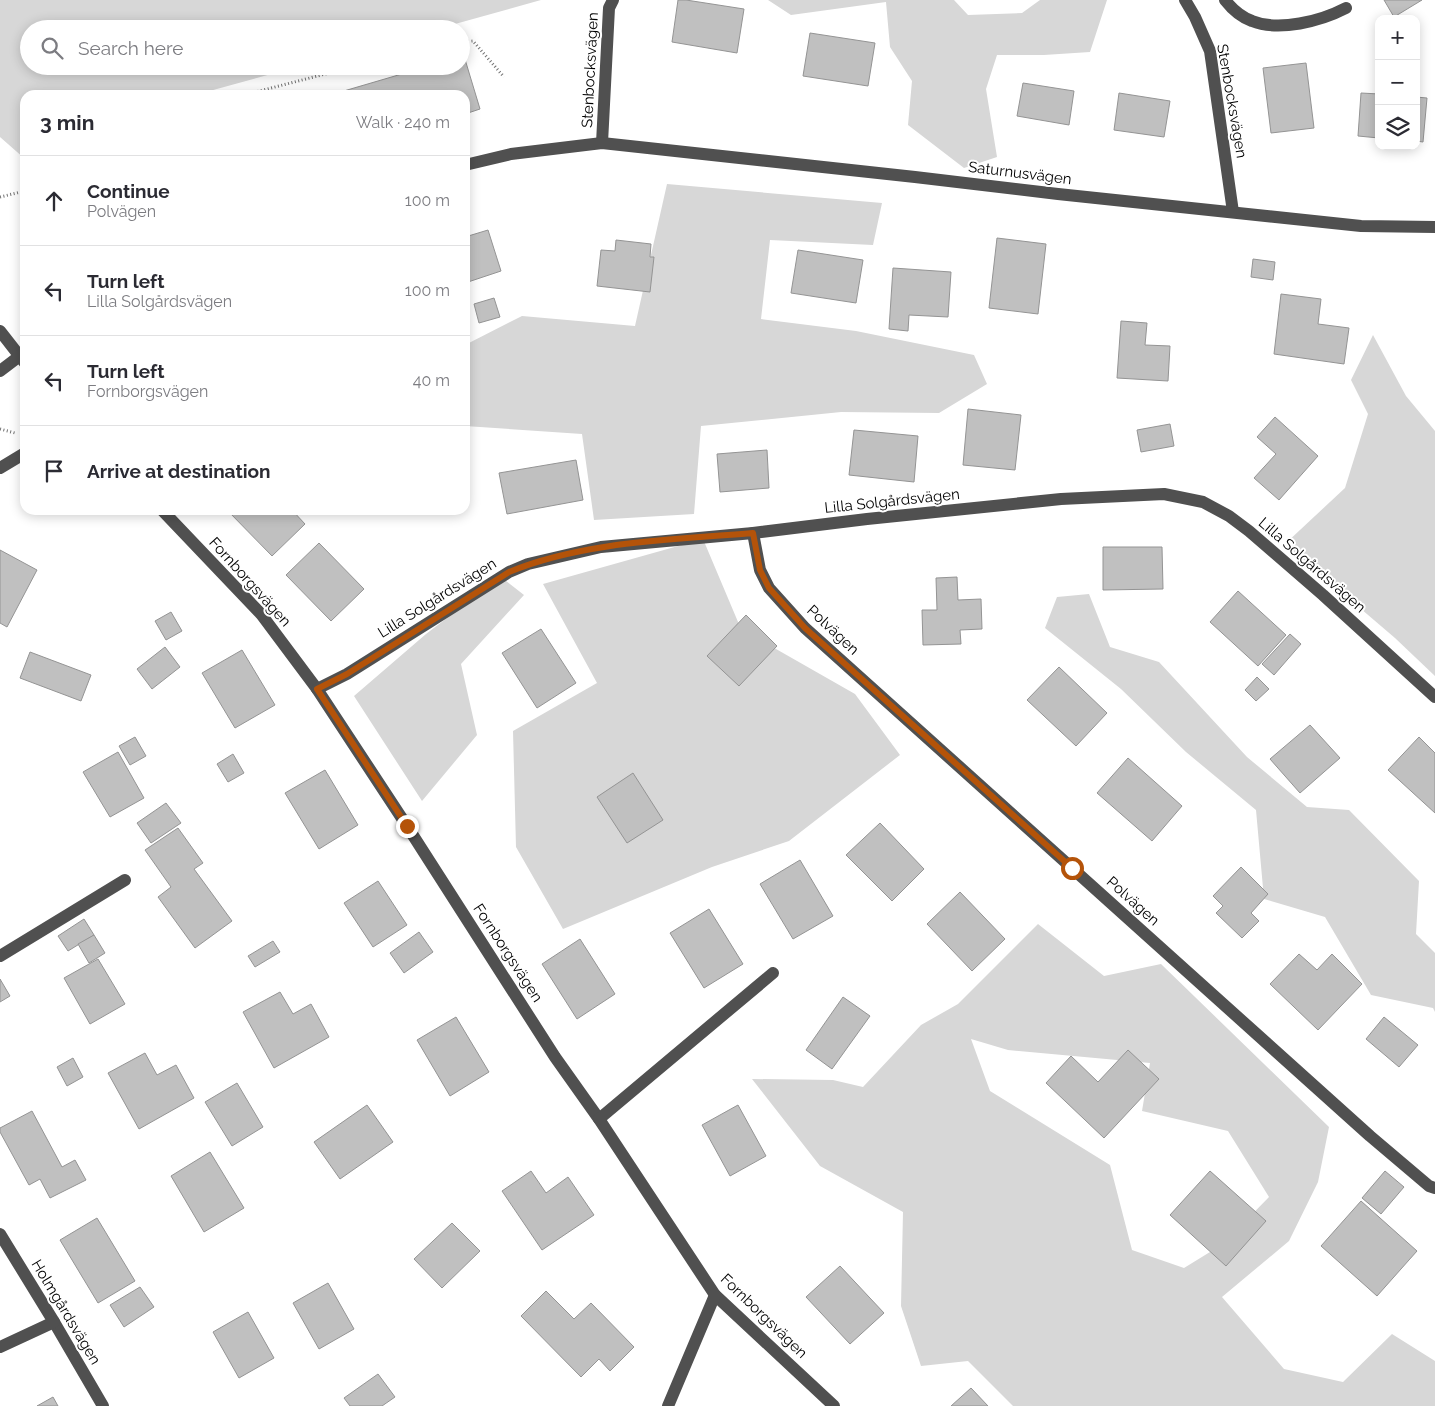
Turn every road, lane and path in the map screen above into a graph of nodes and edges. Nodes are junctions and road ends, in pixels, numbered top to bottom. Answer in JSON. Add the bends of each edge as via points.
{"nodes":[{"id":1,"x":613,"y":0,"type":"edge"},
{"id":2,"x":1185,"y":0,"type":"edge"},
{"id":3,"x":1224,"y":0,"type":"edge"},
{"id":4,"x":1346,"y":8,"type":"dead end"},
{"id":5,"x":470,"y":41,"type":"edge"},
{"id":6,"x":321,"y":75,"type":"edge"},
{"id":7,"x":504,"y":77,"type":"dead end"},
{"id":8,"x":263,"y":90,"type":"edge"},
{"id":9,"x":602,"y":143,"type":"junction"},
{"id":10,"x":470,"y":164,"type":"edge"},
{"id":11,"x":20,"y":192,"type":"edge"},
{"id":12,"x":0,"y":197,"type":"edge"},
{"id":13,"x":1233,"y":212,"type":"junction"},
{"id":14,"x":1435,"y":227,"type":"edge"},
{"id":15,"x":0,"y":331,"type":"edge"},
{"id":16,"x":20,"y":354,"type":"edge"},
{"id":17,"x":20,"y":359,"type":"edge"},
{"id":18,"x":0,"y":370,"type":"edge"},
{"id":19,"x":0,"y":429,"type":"edge"},
{"id":20,"x":18,"y":434,"type":"dead end"},
{"id":21,"x":20,"y":456,"type":"edge"},
{"id":22,"x":0,"y":468,"type":"edge"},
{"id":23,"x":167,"y":515,"type":"edge"},
{"id":24,"x":753,"y":533,"type":"junction"},
{"id":25,"x":317,"y":689,"type":"junction"},
{"id":26,"x":1435,"y":697,"type":"edge"},
{"id":27,"x":125,"y":880,"type":"dead end"},
{"id":28,"x":0,"y":956,"type":"edge"},
{"id":29,"x":773,"y":974,"type":"dead end"},
{"id":30,"x":599,"y":1119,"type":"junction"},
{"id":31,"x":1435,"y":1188,"type":"edge"},
{"id":32,"x":0,"y":1234,"type":"edge"},
{"id":33,"x":715,"y":1294,"type":"junction"},
{"id":34,"x":54,"y":1322,"type":"junction"},
{"id":35,"x":0,"y":1347,"type":"edge"},
{"id":36,"x":103,"y":1406,"type":"edge"},
{"id":37,"x":668,"y":1406,"type":"edge"},
{"id":38,"x":834,"y":1406,"type":"edge"}],
"edges":[{"from":1,"to":9,"type":"street","name":"Stenbocksvägen","via":[[609,8]]},
{"from":2,"to":13,"type":"street","name":"Stenbocksvägen","via":[[1210,51]]},
{"from":3,"to":4,"type":"street","via":[[1232,10],[1252,21],[1276,26],[1302,24]]},
{"from":5,"to":7,"type":"path"},
{"from":6,"to":8,"type":"path"},
{"from":9,"to":10,"type":"street","name":"Saturnusvägen","via":[[511,154]]},
{"from":9,"to":13,"type":"street","name":"Saturnusvägen"},
{"from":11,"to":12,"type":"path"},
{"from":13,"to":14,"type":"street","name":"Saturnusvägen","via":[[1361,226]]},
{"from":15,"to":16,"type":"street"},
{"from":17,"to":18,"type":"street"},
{"from":19,"to":20,"type":"path"},
{"from":21,"to":22,"type":"street"},
{"from":23,"to":25,"type":"street","name":"Fornborgsvägen","via":[[260,614]]},
{"from":24,"to":25,"type":"street","name":"Lilla Solgårdsvägen","via":[[601,547],[528,564],[509,572],[347,674]]},
{"from":24,"to":26,"type":"street","name":"Lilla Solgårdsvägen","via":[[1061,499],[1164,494],[1203,502],[1250,531]]},
{"from":24,"to":31,"type":"street","name":"Polvägen","via":[[760,570],[769,588],[805,628],[1370,1136],[1428,1186]]},
{"from":25,"to":30,"type":"street","name":"Fornborgsvägen","via":[[555,1057]]},
{"from":27,"to":28,"type":"street"},
{"from":29,"to":30,"type":"street"},
{"from":30,"to":33,"type":"street","name":"Fornborgsvägen"},
{"from":32,"to":34,"type":"street","name":"Holmgårdsvägen"},
{"from":33,"to":37,"type":"street"},
{"from":33,"to":38,"type":"street","name":"Fornborgsvägen"},
{"from":34,"to":35,"type":"street"},
{"from":34,"to":36,"type":"street","name":"Holmgårdsvägen"}]}
